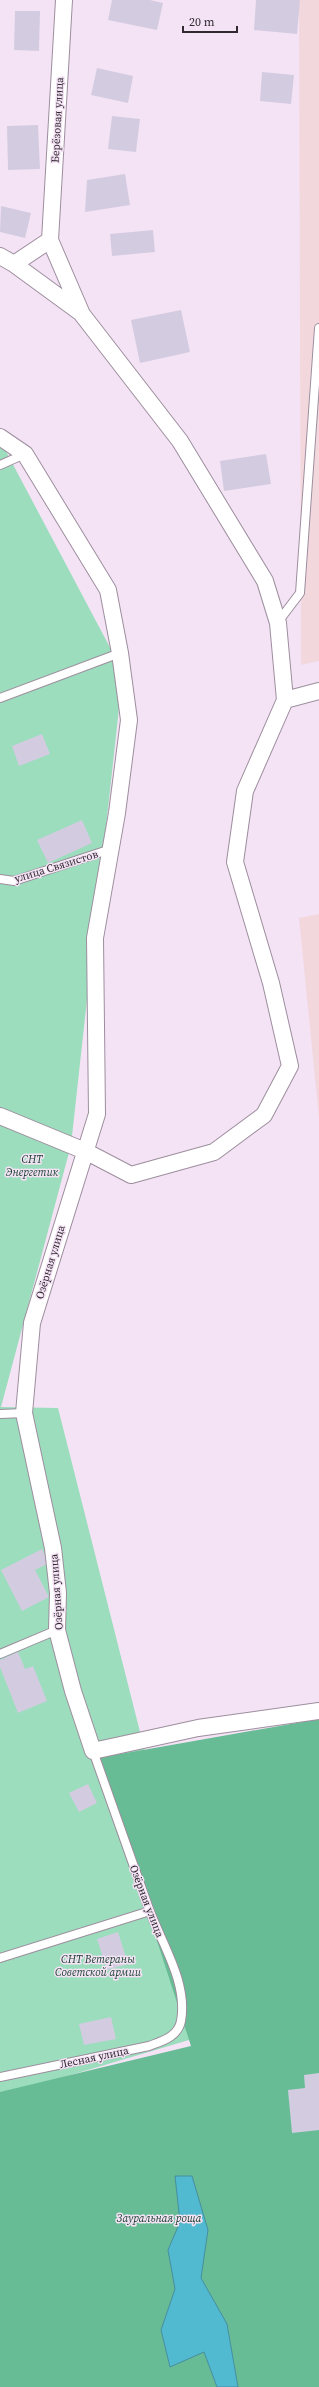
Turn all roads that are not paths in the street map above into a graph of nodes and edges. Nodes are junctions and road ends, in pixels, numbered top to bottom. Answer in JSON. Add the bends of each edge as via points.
{"nodes":[{"id":1,"x":64,"y":0,"type":"edge"},
{"id":2,"x":50,"y":240,"type":"junction"},
{"id":3,"x":0,"y":256,"type":"edge"},
{"id":4,"x":14,"y":264,"type":"junction"},
{"id":5,"x":81,"y":312,"type":"junction"},
{"id":6,"x":319,"y":328,"type":"edge"},
{"id":7,"x":0,"y":437,"type":"edge"},
{"id":8,"x":25,"y":454,"type":"junction"},
{"id":9,"x":0,"y":465,"type":"edge"},
{"id":10,"x":278,"y":623,"type":"junction"},
{"id":11,"x":120,"y":654,"type":"junction"},
{"id":12,"x":319,"y":691,"type":"edge"},
{"id":13,"x":0,"y":698,"type":"edge"},
{"id":14,"x":285,"y":700,"type":"junction"},
{"id":15,"x":111,"y":849,"type":"junction"},
{"id":16,"x":0,"y":879,"type":"edge"},
{"id":17,"x":0,"y":1116,"type":"edge"},
{"id":18,"x":85,"y":1151,"type":"junction"},
{"id":19,"x":24,"y":1413,"type":"junction"},
{"id":20,"x":0,"y":1414,"type":"edge"},
{"id":21,"x":57,"y":1630,"type":"junction"},
{"id":22,"x":0,"y":1654,"type":"edge"},
{"id":23,"x":319,"y":1711,"type":"edge"},
{"id":24,"x":93,"y":1751,"type":"junction"},
{"id":25,"x":150,"y":1911,"type":"junction"},
{"id":26,"x":0,"y":1958,"type":"edge"},
{"id":27,"x":181,"y":2023,"type":"joint"},
{"id":28,"x":0,"y":2077,"type":"edge"}],
"edges":[{"from":1,"to":2,"type":"street","name":"Берёзовая улица"},
{"from":2,"to":4,"type":"street"},
{"from":2,"to":5,"type":"street"},
{"from":3,"to":4,"type":"street"},
{"from":4,"to":5,"type":"street"},
{"from":5,"to":10,"type":"street","via":[[180,441],[265,581]]},
{"from":6,"to":10,"type":"lane","via":[[300,593]]},
{"from":7,"to":8,"type":"street"},
{"from":8,"to":9,"type":"lane"},
{"from":8,"to":11,"type":"street","name":"Озёрная улица","via":[[108,590]]},
{"from":10,"to":14,"type":"street"},
{"from":11,"to":13,"type":"lane"},
{"from":11,"to":15,"type":"street","name":"Озёрная улица","via":[[129,720]]},
{"from":12,"to":14,"type":"street"},
{"from":14,"to":18,"type":"street","via":[[244,790],[235,862],[271,983],[290,1066],[264,1115],[214,1152],[130,1175]]},
{"from":15,"to":16,"type":"lane","name":"улица Связистов","via":[[14,881]]},
{"from":15,"to":18,"type":"street","name":"Озёрная улица","via":[[95,938],[97,1114]]},
{"from":17,"to":18,"type":"street"},
{"from":18,"to":19,"type":"street","name":"Озёрная улица","via":[[32,1323]]},
{"from":19,"to":20,"type":"lane"},
{"from":19,"to":21,"type":"street","name":"Озёрная улица","via":[[53,1548],[58,1593]]},
{"from":21,"to":22,"type":"lane"},
{"from":21,"to":24,"type":"street","name":"Озёрная улица","via":[[73,1691]]},
{"from":23,"to":24,"type":"street","via":[[198,1728]]},
{"from":24,"to":25,"type":"lane","name":"Озёрная улица"},
{"from":25,"to":26,"type":"lane"},
{"from":25,"to":27,"type":"lane","name":"Озёрная улица","via":[[171,1962],[182,1998]]},
{"from":27,"to":28,"type":"lane","name":"Лесная улица","via":[[171,2038],[149,2046]]}]}
